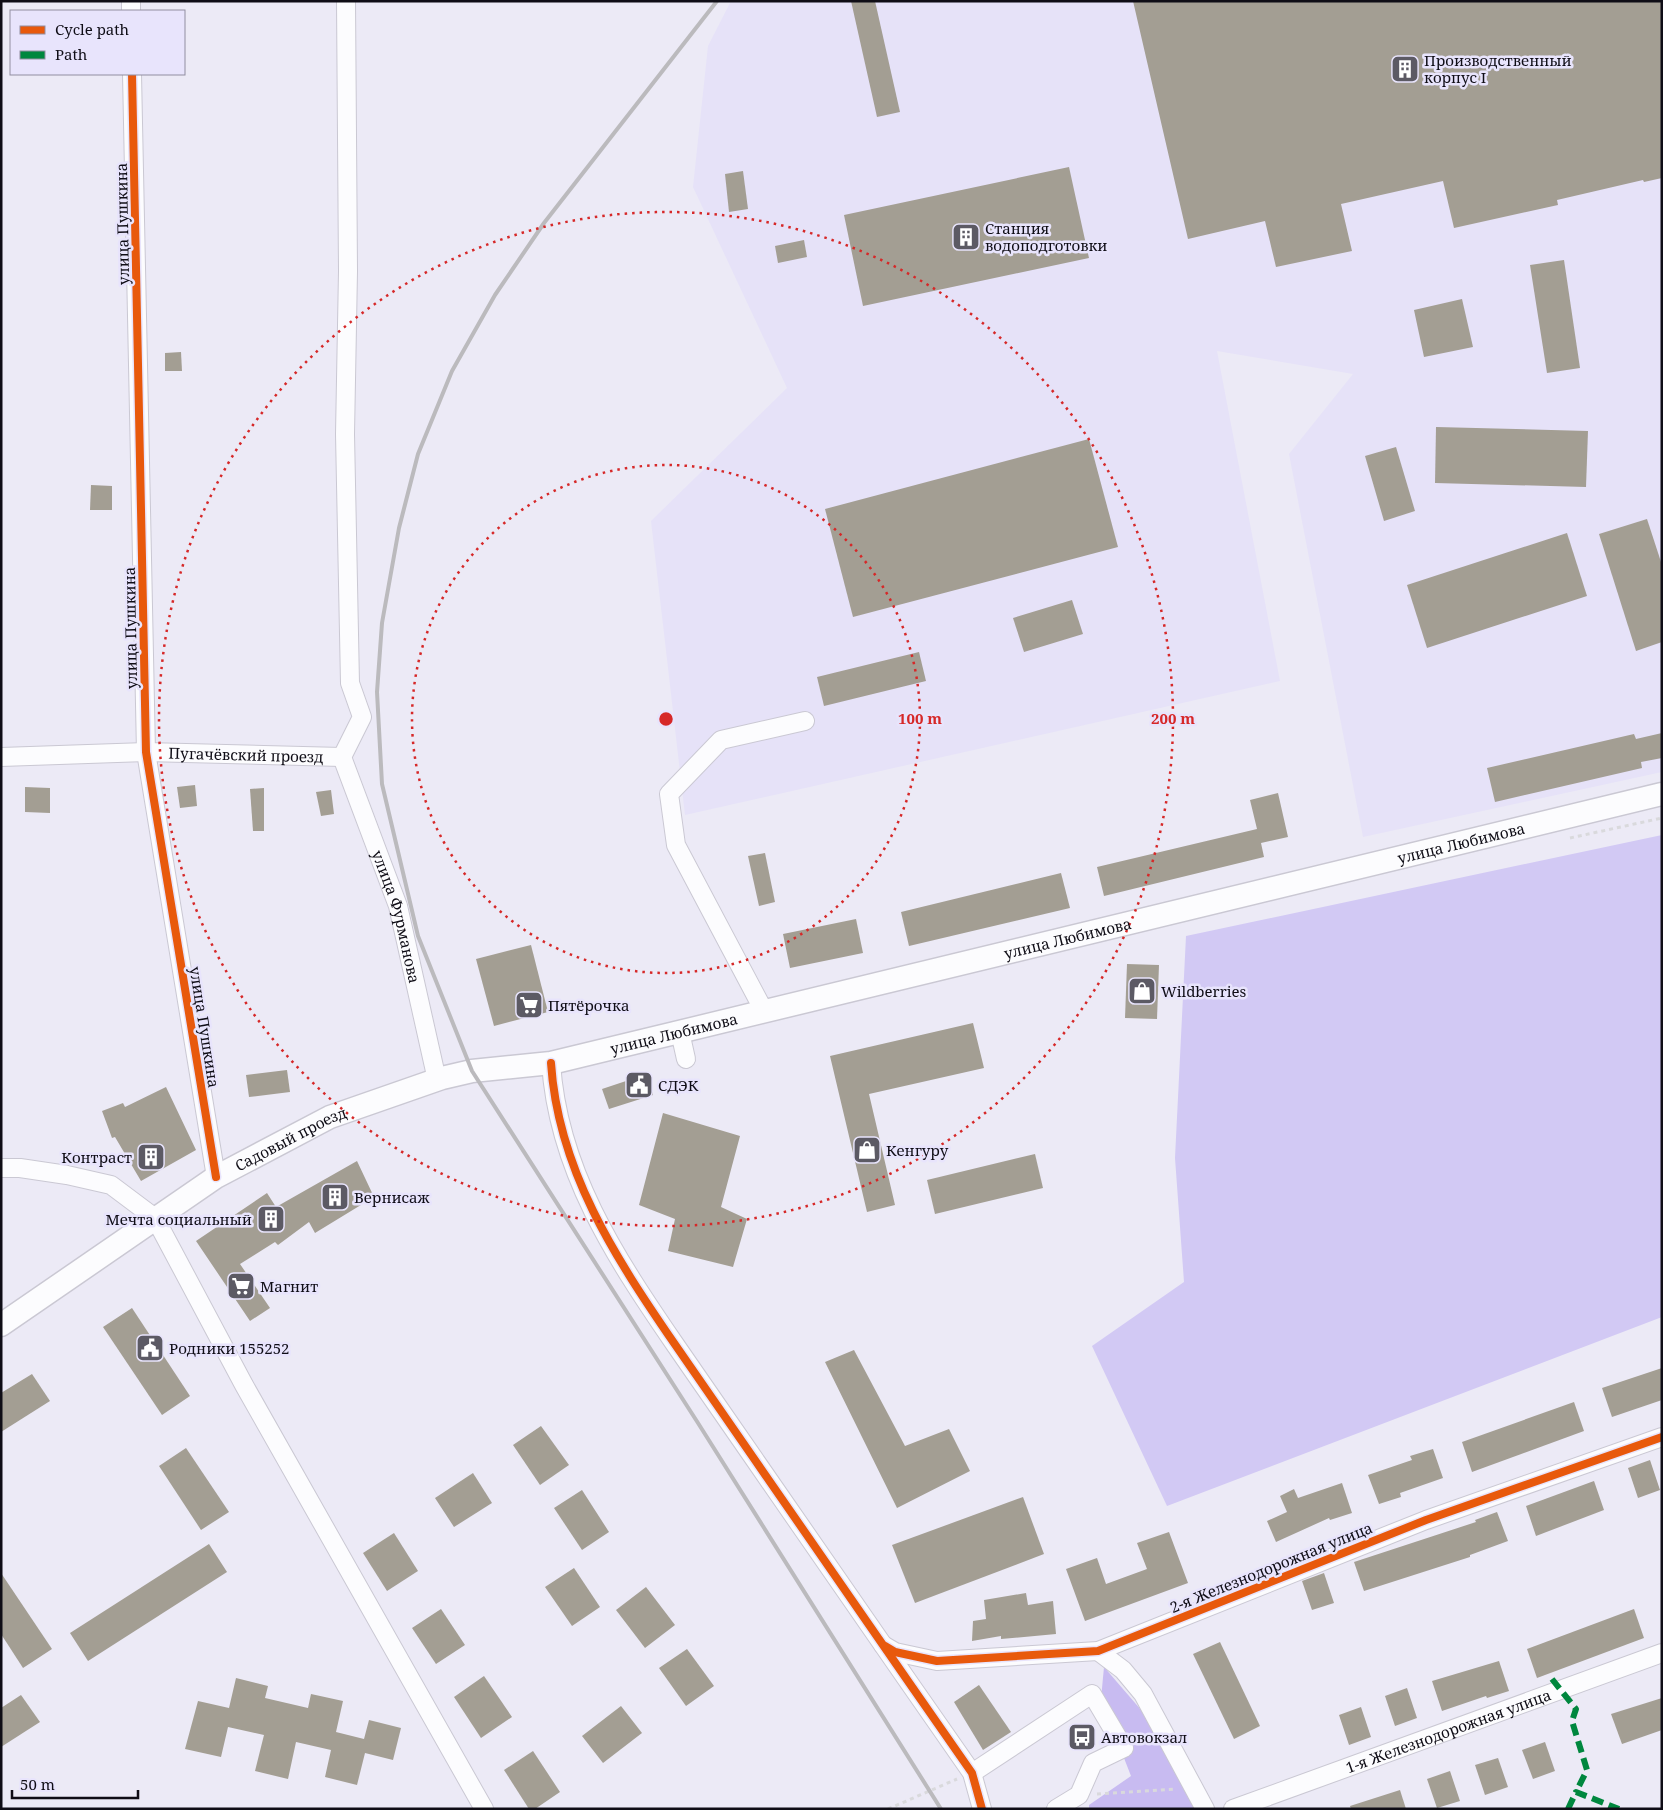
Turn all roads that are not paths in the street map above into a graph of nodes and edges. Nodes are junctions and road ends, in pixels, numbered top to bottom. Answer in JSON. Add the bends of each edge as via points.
{"nodes":[{"id":1,"x":346,"y":1,"type":"edge"},
{"id":2,"x":132,"y":75,"type":"edge"},
{"id":3,"x":804,"y":721,"type":"dead end"},
{"id":4,"x":146,"y":752,"type":"junction"},
{"id":5,"x":1,"y":757,"type":"edge"},
{"id":6,"x":342,"y":757,"type":"junction"},
{"id":7,"x":1662,"y":794,"type":"edge"},
{"id":8,"x":764,"y":1011,"type":"junction"},
{"id":9,"x":680,"y":1032,"type":"junction"},
{"id":10,"x":686,"y":1059,"type":"dead end"},
{"id":11,"x":551,"y":1063,"type":"junction"},
{"id":12,"x":472,"y":1071,"type":"joint"},
{"id":13,"x":437,"y":1080,"type":"junction"},
{"id":14,"x":1,"y":1168,"type":"edge"},
{"id":15,"x":216,"y":1177,"type":"junction"},
{"id":16,"x":155,"y":1218,"type":"junction"},
{"id":17,"x":1,"y":1325,"type":"edge"},
{"id":18,"x":1662,"y":1437,"type":"edge"},
{"id":19,"x":882,"y":1644,"type":"junction"},
{"id":20,"x":1098,"y":1651,"type":"junction"},
{"id":21,"x":1662,"y":1653,"type":"edge"},
{"id":22,"x":972,"y":1773,"type":"junction"},
{"id":23,"x":484,"y":1809,"type":"edge"},
{"id":24,"x":982,"y":1809,"type":"edge"},
{"id":25,"x":1056,"y":1809,"type":"edge"},
{"id":26,"x":1205,"y":1809,"type":"edge"},
{"id":27,"x":1233,"y":1809,"type":"edge"}],
"edges":[{"from":1,"to":6,"type":"street","via":[[348,271],[345,454],[350,683],[362,718]]},
{"from":2,"to":4,"type":"street","name":"улица Пушкина"},
{"from":3,"to":8,"type":"street","via":[[721,740],[670,794],[676,845]]},
{"from":4,"to":5,"type":"street","name":"Пугачёвский проезд"},
{"from":4,"to":6,"type":"street","name":"Пугачёвский проезд"},
{"from":4,"to":15,"type":"street","name":"улица Пушкина"},
{"from":6,"to":13,"type":"street","name":"улица Фурманова","via":[[398,906]]},
{"from":7,"to":8,"type":"main road","name":"улица Любимова"},
{"from":8,"to":9,"type":"main road","name":"улица Любимова"},
{"from":9,"to":10,"type":"street"},
{"from":9,"to":11,"type":"main road","name":"улица Любимова"},
{"from":11,"to":12,"type":"main road","name":"улица Любимова"},
{"from":11,"to":19,"type":"street","via":[[552,1084],[571,1163],[611,1248]]},
{"from":12,"to":13,"type":"main road","name":"Садовый проезд"},
{"from":13,"to":15,"type":"main road","name":"Садовый проезд","via":[[330,1117]]},
{"from":14,"to":16,"type":"street","via":[[67,1174],[111,1186]]},
{"from":15,"to":16,"type":"main road","name":"Садовый проезд"},
{"from":16,"to":17,"type":"main road","name":"Садовый проезд"},
{"from":16,"to":23,"type":"street","via":[[244,1385]]},
{"from":18,"to":20,"type":"street","name":"2-я Железнодорожная улица","via":[[1426,1520]]},
{"from":19,"to":20,"type":"street","name":"2-я Железнодорожная улица","via":[[895,1652],[938,1661]]},
{"from":19,"to":22,"type":"street"},
{"from":20,"to":26,"type":"street","via":[[1123,1670],[1143,1694]]},
{"from":21,"to":27,"type":"street","name":"1-я Железнодорожная улица"},
{"from":22,"to":24,"type":"street"},
{"from":22,"to":25,"type":"street","via":[[1092,1694],[1124,1748],[1092,1764],[1079,1795]]}]}
